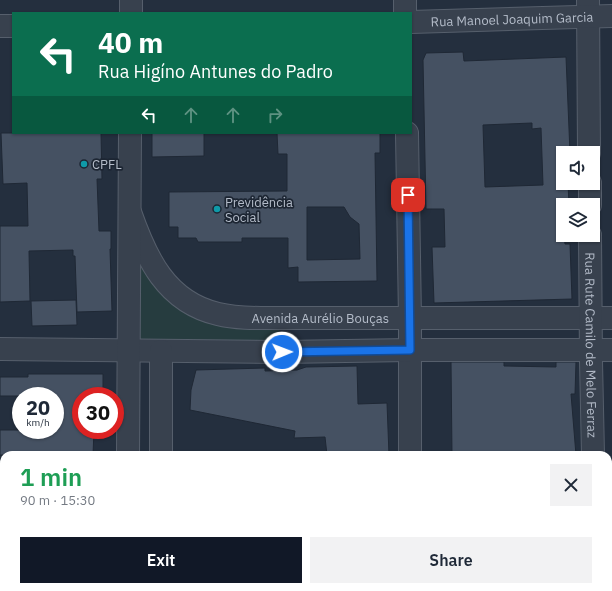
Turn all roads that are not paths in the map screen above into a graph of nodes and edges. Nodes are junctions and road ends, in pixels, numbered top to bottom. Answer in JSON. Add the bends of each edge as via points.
{"nodes":[{"id":1,"x":131,"y":0,"type":"edge"},
{"id":2,"x":405,"y":0,"type":"edge"},
{"id":3,"x":588,"y":8,"type":"edge"},
{"id":4,"x":131,"y":12,"type":"edge"},
{"id":5,"x":405,"y":12,"type":"edge"},
{"id":6,"x":612,"y":16,"type":"edge"},
{"id":7,"x":412,"y":22,"type":"edge"},
{"id":8,"x":0,"y":26,"type":"edge"},
{"id":9,"x":12,"y":26,"type":"edge"},
{"id":10,"x":130,"y":134,"type":"edge"},
{"id":11,"x":407,"y":134,"type":"edge"},
{"id":12,"x":589,"y":146,"type":"edge"},
{"id":13,"x":130,"y":212,"type":"junction"},
{"id":14,"x":591,"y":242,"type":"edge"},
{"id":15,"x":282,"y":318,"type":"junction"},
{"id":16,"x":601,"y":318,"type":"edge"},
{"id":17,"x":410,"y":319,"type":"junction"},
{"id":18,"x":503,"y":319,"type":"junction"},
{"id":19,"x":0,"y":349,"type":"edge"},
{"id":20,"x":410,"y":350,"type":"junction"},
{"id":21,"x":504,"y":350,"type":"junction"},
{"id":22,"x":590,"y":350,"type":"junction"},
{"id":23,"x":612,"y":350,"type":"edge"},
{"id":24,"x":128,"y":351,"type":"junction"},
{"id":25,"x":161,"y":351,"type":"junction"},
{"id":26,"x":282,"y":352,"type":"junction"},
{"id":27,"x":128,"y":451,"type":"edge"},
{"id":28,"x":161,"y":451,"type":"edge"},
{"id":29,"x":410,"y":451,"type":"edge"},
{"id":30,"x":593,"y":451,"type":"edge"}],
"edges":[{"from":1,"to":4,"type":"street"},
{"from":2,"to":5,"type":"street"},
{"from":3,"to":6,"type":"street","name":"Rua Manoel Joaquim Garcia"},
{"from":3,"to":7,"type":"street","name":"Rua Manoel Joaquim Garcia"},
{"from":3,"to":12,"type":"street"},
{"from":8,"to":9,"type":"street"},
{"from":10,"to":13,"type":"street"},
{"from":11,"to":17,"type":"street"},
{"from":13,"to":15,"type":"street","name":"Avenida Aurélio Bouças","via":[[156,270],[165,283],[180,296],[203,310],[219,315]]},
{"from":13,"to":24,"type":"street"},
{"from":14,"to":16,"type":"street","name":"Rua Rute Camilo de Melo Ferraz"},
{"from":15,"to":17,"type":"street","name":"Avenida Aurélio Bouças"},
{"from":15,"to":26,"type":"street"},
{"from":16,"to":18,"type":"street","name":"Avenida Aurélio Bouças"},
{"from":16,"to":22,"type":"street","name":"Rua Rute Camilo de Melo Ferraz"},
{"from":17,"to":18,"type":"street","name":"Avenida Aurélio Bouças"},
{"from":17,"to":20,"type":"street"},
{"from":18,"to":21,"type":"street"},
{"from":19,"to":24,"type":"street"},
{"from":20,"to":21,"type":"street"},
{"from":20,"to":26,"type":"street"},
{"from":20,"to":29,"type":"street"},
{"from":21,"to":22,"type":"street"},
{"from":22,"to":23,"type":"street"},
{"from":22,"to":30,"type":"street","name":"Rua Rute Camilo de Melo Ferraz"},
{"from":24,"to":25,"type":"street"},
{"from":24,"to":27,"type":"street"},
{"from":25,"to":26,"type":"street"},
{"from":25,"to":28,"type":"street"}]}
